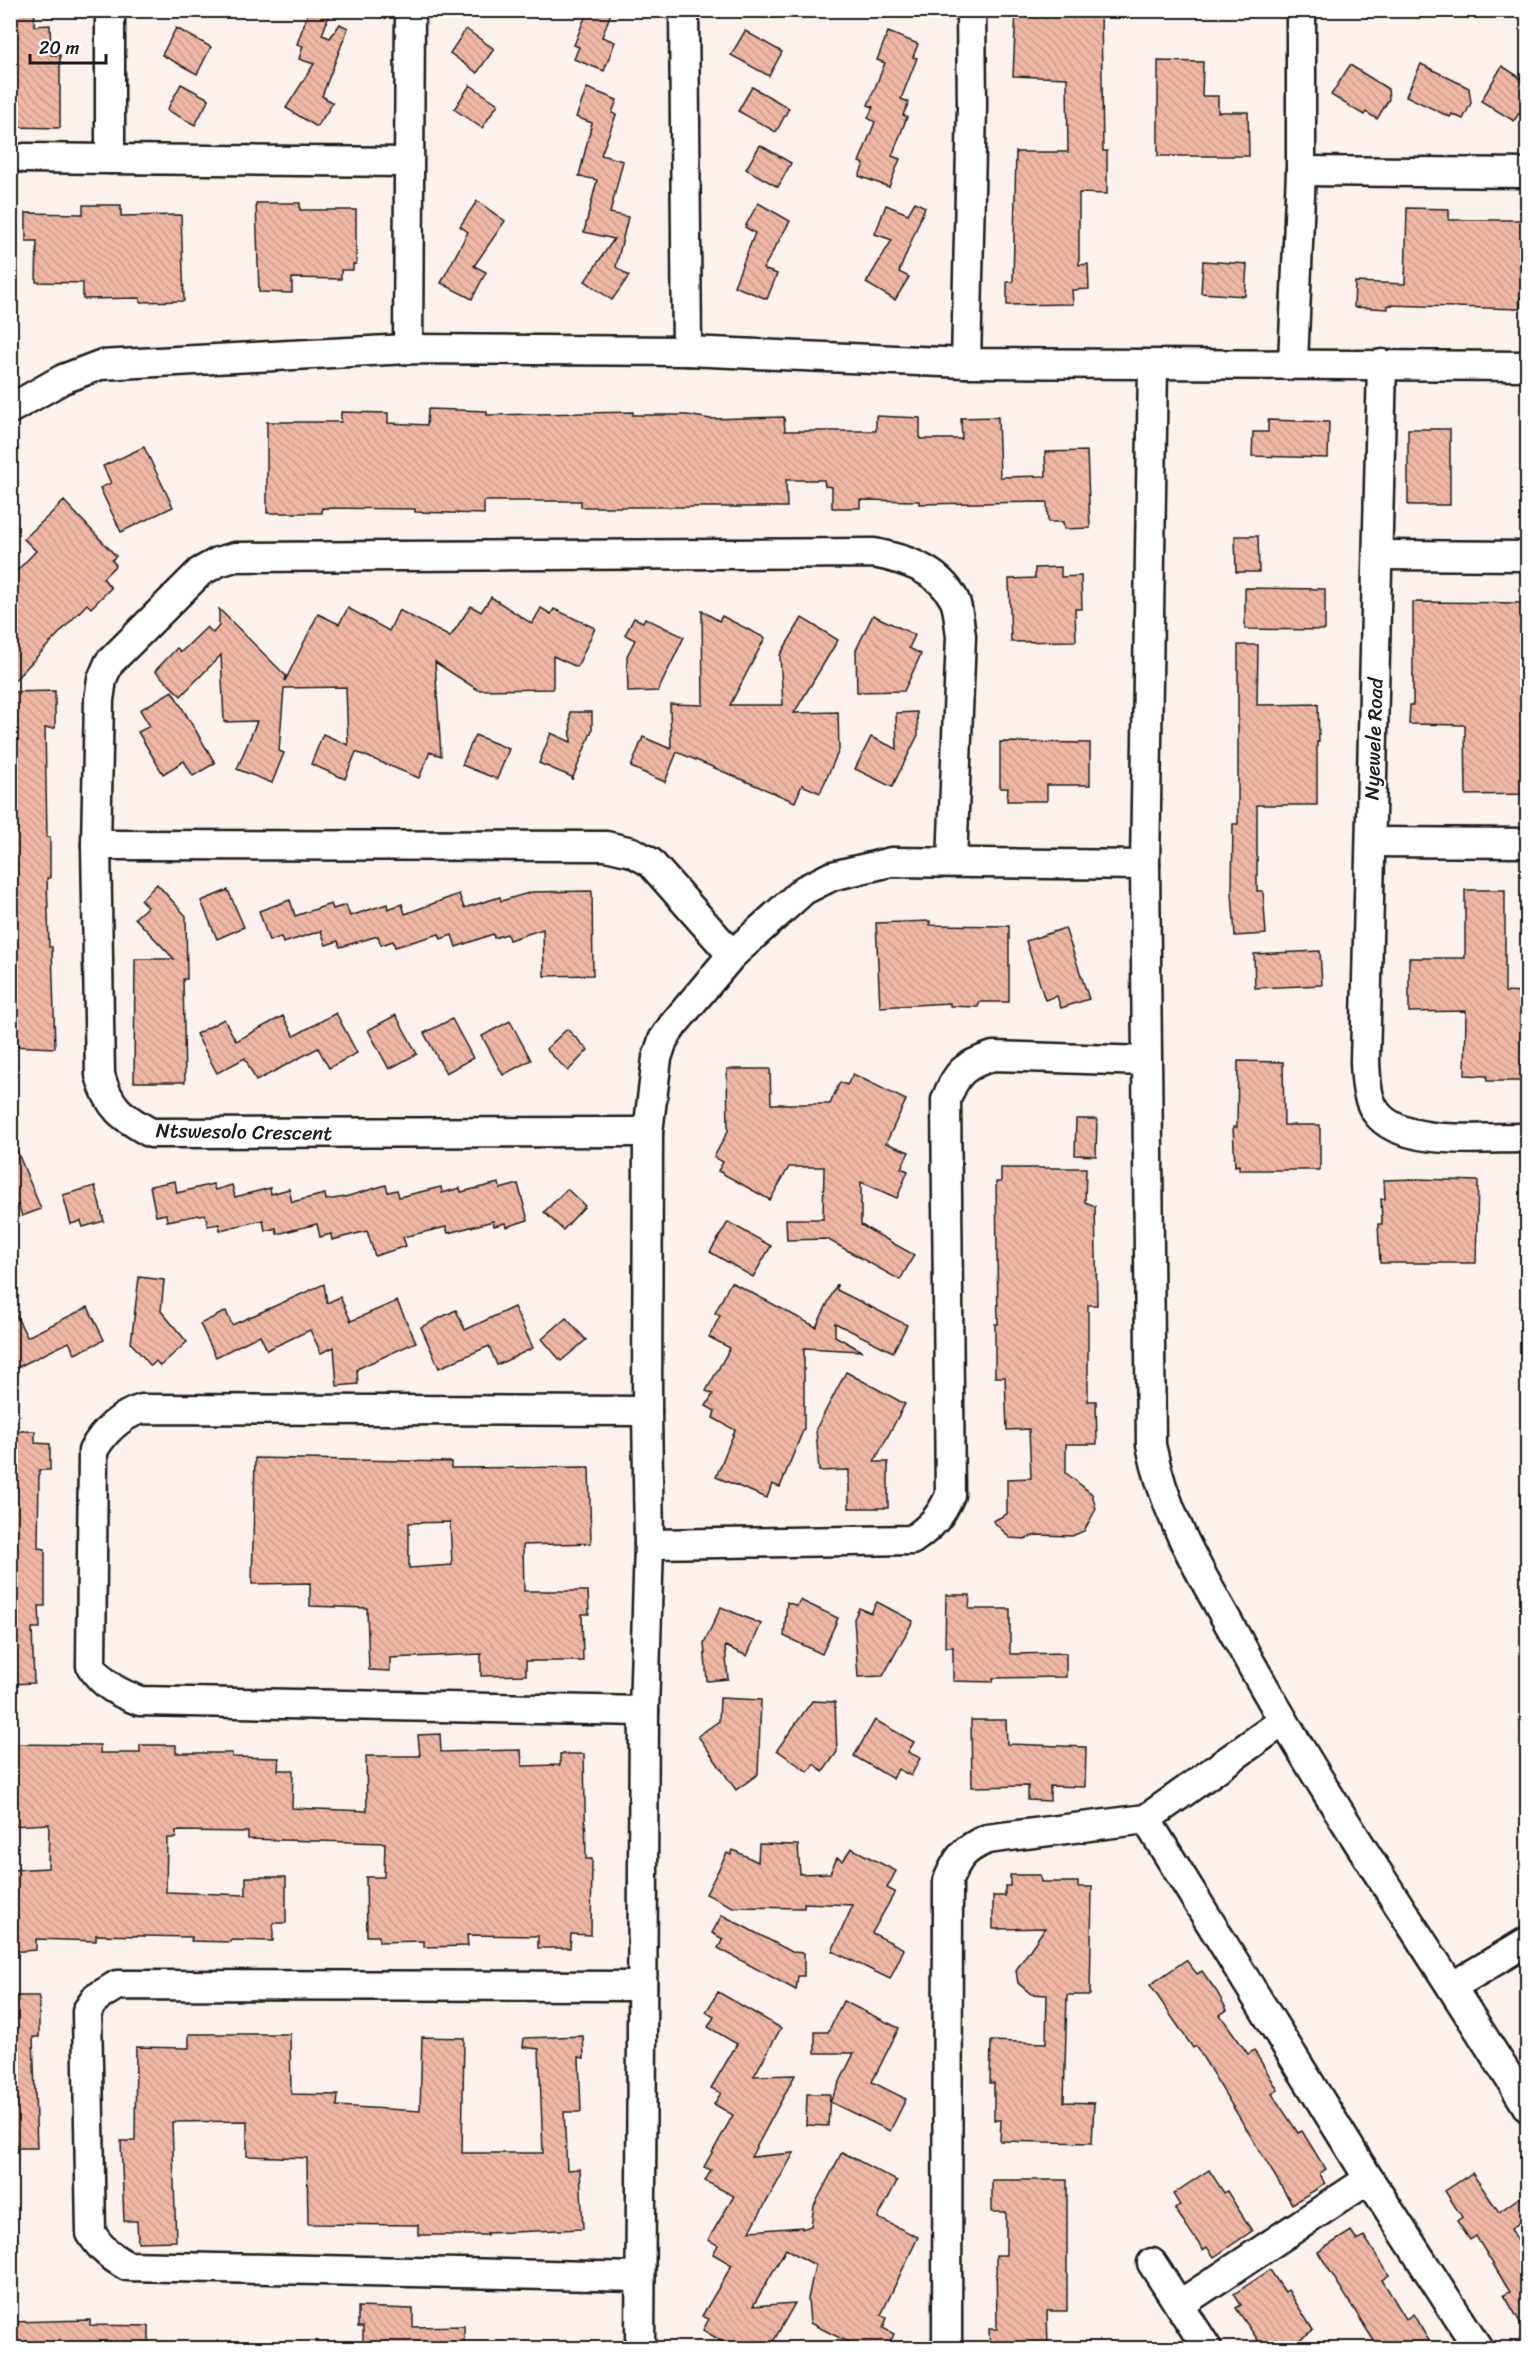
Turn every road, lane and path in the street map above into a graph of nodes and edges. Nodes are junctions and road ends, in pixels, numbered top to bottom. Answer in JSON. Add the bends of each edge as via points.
{"nodes":[{"id":1,"x":110,"y":10,"type":"edge"},
{"id":2,"x":410,"y":10,"type":"edge"},
{"id":3,"x":684,"y":10,"type":"edge"},
{"id":4,"x":971,"y":10,"type":"edge"},
{"id":5,"x":1301,"y":10,"type":"edge"},
{"id":6,"x":25,"y":158,"type":"dead end"},
{"id":7,"x":110,"y":159,"type":"junction"},
{"id":8,"x":408,"y":162,"type":"junction"},
{"id":9,"x":1301,"y":171,"type":"junction"},
{"id":10,"x":1527,"y":174,"type":"edge"},
{"id":11,"x":408,"y":349,"type":"junction"},
{"id":12,"x":687,"y":351,"type":"junction"},
{"id":13,"x":966,"y":363,"type":"junction"},
{"id":14,"x":1293,"y":363,"type":"junction"},
{"id":15,"x":1382,"y":364,"type":"junction"},
{"id":16,"x":1153,"y":366,"type":"junction"},
{"id":17,"x":1527,"y":366,"type":"edge"},
{"id":18,"x":10,"y":409,"type":"edge"},
{"id":19,"x":1379,"y":555,"type":"junction"},
{"id":20,"x":1527,"y":556,"type":"edge"},
{"id":21,"x":1371,"y":842,"type":"junction"},
{"id":22,"x":1527,"y":843,"type":"edge"},
{"id":23,"x":96,"y":845,"type":"junction"},
{"id":24,"x":952,"y":862,"type":"junction"},
{"id":25,"x":1145,"y":865,"type":"junction"},
{"id":26,"x":732,"y":955,"type":"junction"},
{"id":27,"x":1146,"y":1061,"type":"junction"},
{"id":28,"x":648,"y":1132,"type":"junction"},
{"id":29,"x":1527,"y":1138,"type":"edge"},
{"id":30,"x":647,"y":1411,"type":"junction"},
{"id":31,"x":649,"y":1544,"type":"junction"},
{"id":32,"x":644,"y":1711,"type":"junction"},
{"id":33,"x":1282,"y":1722,"type":"junction"},
{"id":34,"x":1146,"y":1819,"type":"junction"},
{"id":35,"x":1527,"y":1941,"type":"edge"},
{"id":36,"x":642,"y":1986,"type":"junction"},
{"id":37,"x":1453,"y":1986,"type":"junction"},
{"id":38,"x":1527,"y":2108,"type":"edge"},
{"id":39,"x":1369,"y":2179,"type":"junction"},
{"id":40,"x":1152,"y":2263,"type":"dead end"},
{"id":41,"x":640,"y":2277,"type":"junction"},
{"id":42,"x":1179,"y":2305,"type":"junction"},
{"id":43,"x":640,"y":2349,"type":"edge"},
{"id":44,"x":948,"y":2349,"type":"edge"},
{"id":45,"x":1207,"y":2349,"type":"edge"},
{"id":46,"x":1478,"y":2349,"type":"edge"}],
"edges":[{"from":1,"to":7,"type":"street"},
{"from":2,"to":8,"type":"street"},
{"from":3,"to":12,"type":"street"},
{"from":4,"to":13,"type":"street"},
{"from":5,"to":9,"type":"street"},
{"from":6,"to":7,"type":"street"},
{"from":7,"to":8,"type":"street"},
{"from":8,"to":11,"type":"street"},
{"from":9,"to":10,"type":"street"},
{"from":9,"to":14,"type":"street"},
{"from":11,"to":12,"type":"street"},
{"from":11,"to":18,"type":"street","via":[[100,365],[63,379]]},
{"from":12,"to":13,"type":"street"},
{"from":13,"to":16,"type":"street"},
{"from":14,"to":15,"type":"street"},
{"from":14,"to":16,"type":"street"},
{"from":15,"to":17,"type":"street"},
{"from":15,"to":19,"type":"street","name":"Nyewele Road"},
{"from":16,"to":25,"type":"street"},
{"from":19,"to":20,"type":"street"},
{"from":19,"to":21,"type":"street","name":"Nyewele Road"},
{"from":21,"to":22,"type":"street"},
{"from":21,"to":29,"type":"street","name":"Nyewele Road","via":[[1365,1062],[1367,1088],[1376,1112],[1395,1127],[1420,1136]]},
{"from":23,"to":24,"type":"street","name":"Ntswesolo Crescent","via":[[102,679],[109,663],[200,572],[218,562],[235,557],[874,553],[907,560],[933,576],[954,599],[961,636]]},
{"from":23,"to":26,"type":"street","via":[[606,846],[632,852],[650,862]]},
{"from":23,"to":28,"type":"street","name":"Ntswesolo Crescent","via":[[100,1075],[106,1096],[124,1118],[151,1133]]},
{"from":24,"to":25,"type":"street"},
{"from":24,"to":26,"type":"street","via":[[891,862],[832,876],[804,890]]},
{"from":25,"to":27,"type":"street"},
{"from":26,"to":28,"type":"street","via":[[663,1040],[657,1058]]},
{"from":27,"to":31,"type":"street","via":[[993,1056],[971,1063],[954,1078],[946,1100],[950,1494],[944,1511],[932,1526],[912,1540]]},
{"from":27,"to":33,"type":"street","via":[[1151,1445],[1155,1467],[1174,1525]]},
{"from":28,"to":30,"type":"street"},
{"from":30,"to":31,"type":"street"},
{"from":30,"to":32,"type":"street","via":[[142,1409],[131,1412],[101,1437],[93,1451],[91,1666],[100,1680],[118,1693],[140,1701]]},
{"from":31,"to":32,"type":"street"},
{"from":32,"to":36,"type":"street"},
{"from":33,"to":34,"type":"street"},
{"from":33,"to":37,"type":"street"},
{"from":34,"to":39,"type":"street"},
{"from":34,"to":44,"type":"street","via":[[987,1839],[969,1847],[955,1863],[948,1880]]},
{"from":35,"to":37,"type":"street"},
{"from":36,"to":41,"type":"street"},
{"from":36,"to":41,"type":"street","via":[[117,1985],[96,1998],[87,2011],[92,2233],[99,2246],[127,2266]]},
{"from":37,"to":38,"type":"street"},
{"from":39,"to":42,"type":"street"},
{"from":39,"to":46,"type":"street"},
{"from":40,"to":42,"type":"street"},
{"from":41,"to":43,"type":"street"},
{"from":42,"to":45,"type":"street"}]}
